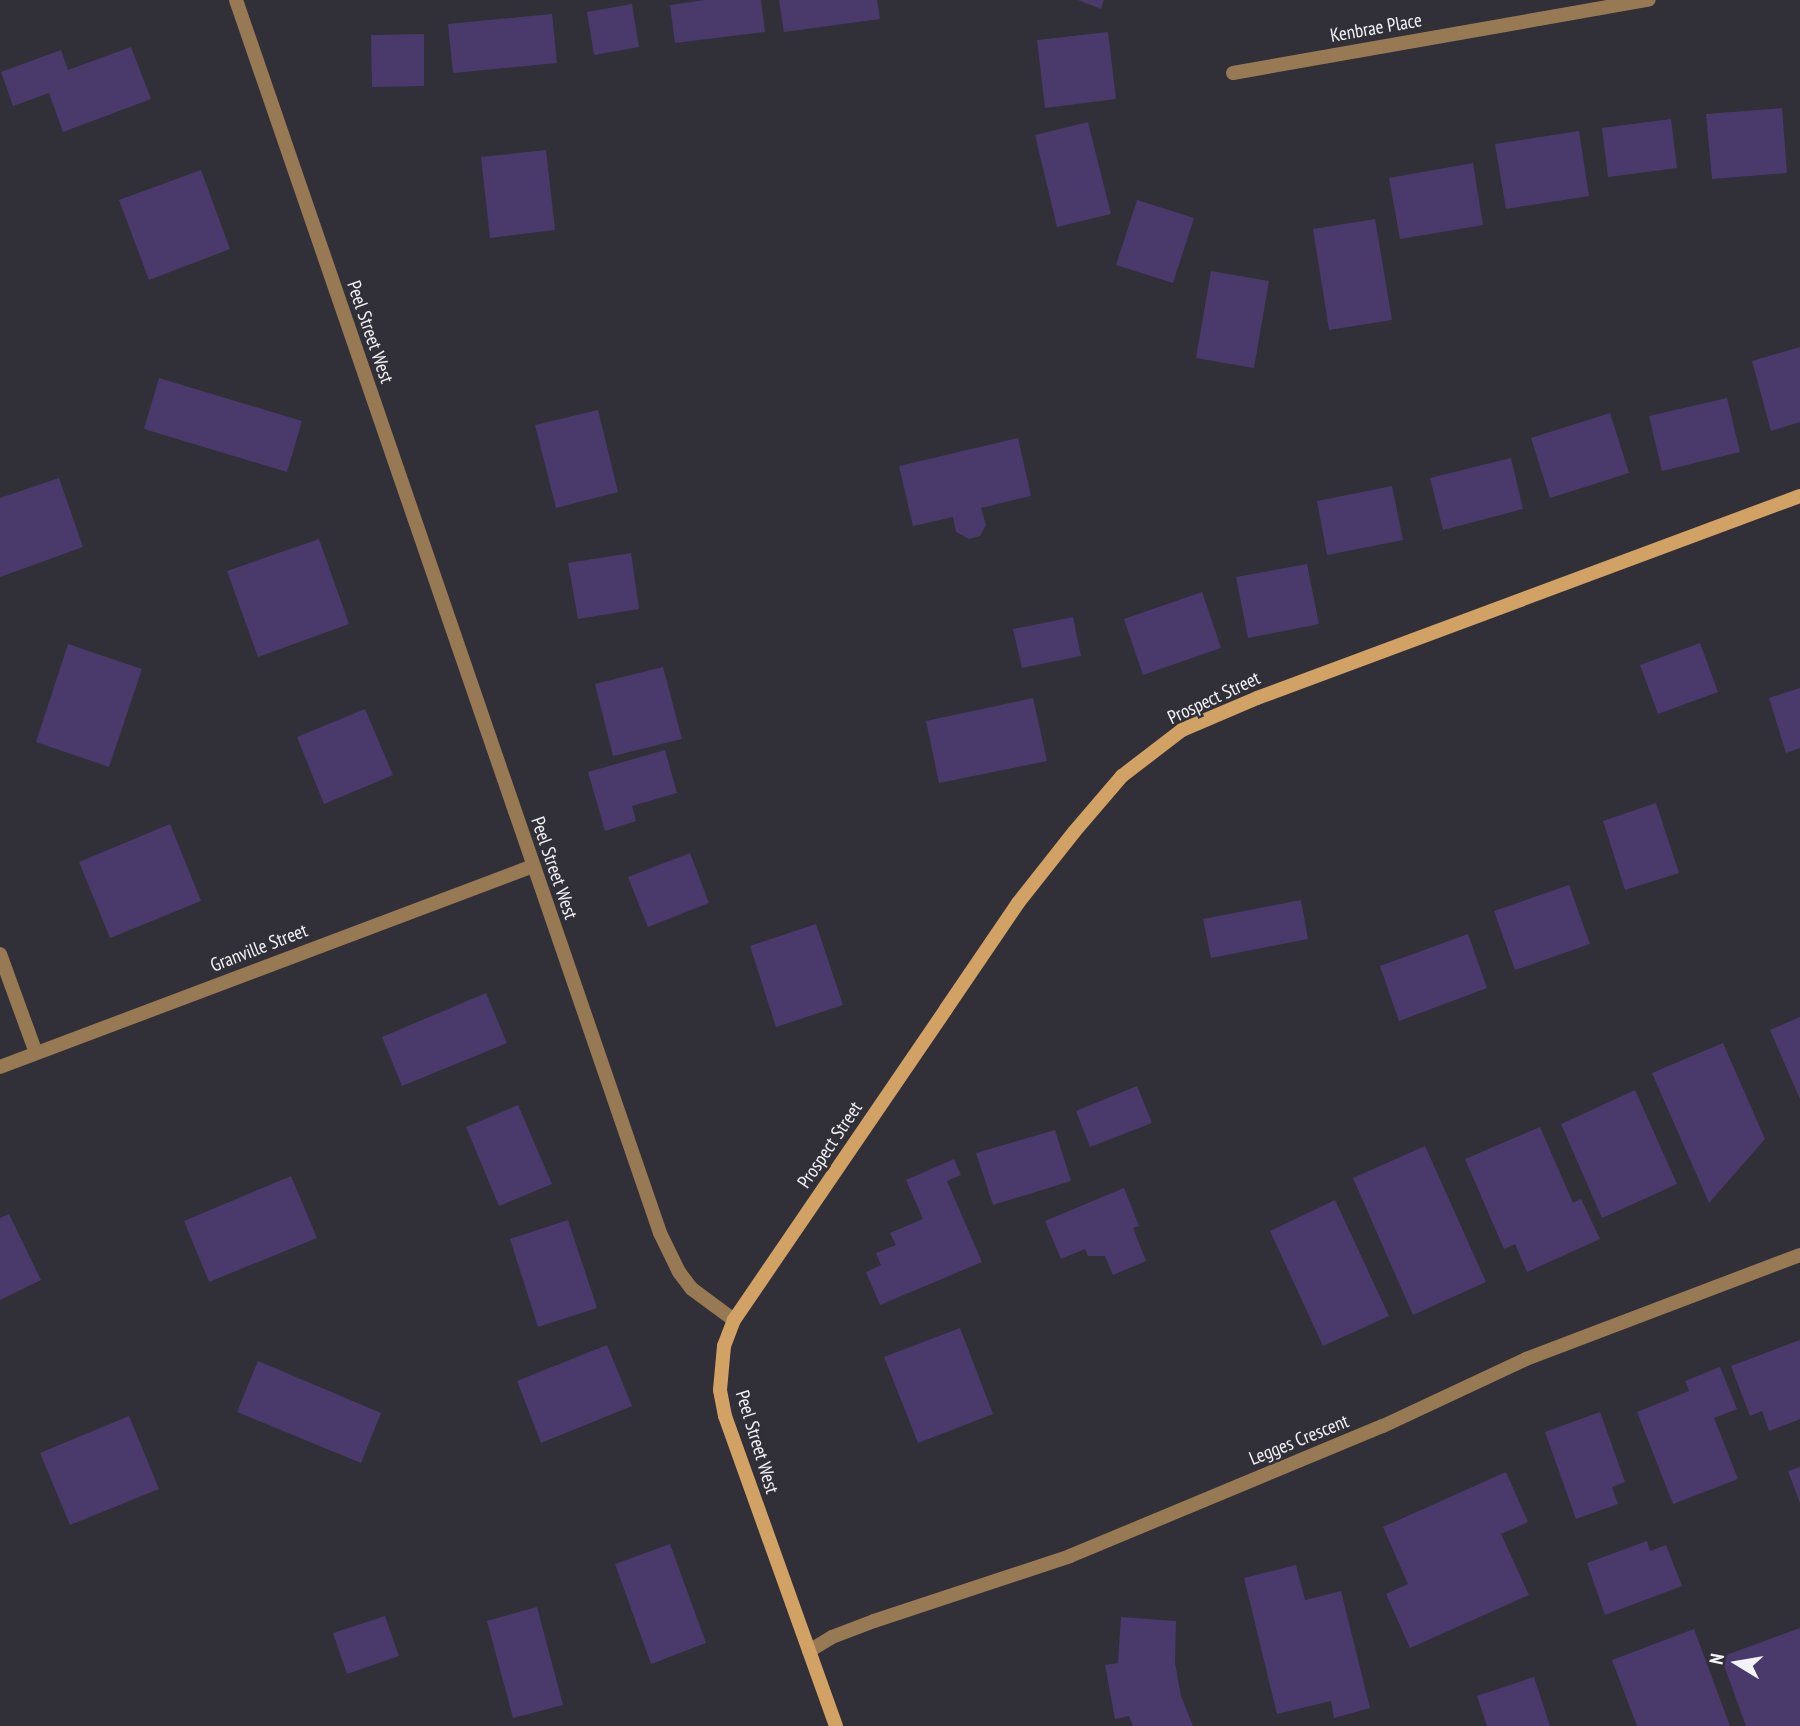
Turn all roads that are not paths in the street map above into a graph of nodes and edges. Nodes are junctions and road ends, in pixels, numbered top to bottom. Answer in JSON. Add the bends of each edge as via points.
{"nodes":[{"id":1,"x":236,"y":0,"type":"edge"},
{"id":2,"x":1649,"y":0,"type":"edge"},
{"id":3,"x":1233,"y":73,"type":"dead end"},
{"id":4,"x":1800,"y":496,"type":"edge"},
{"id":5,"x":533,"y":866,"type":"junction"},
{"id":6,"x":0,"y":954,"type":"edge"},
{"id":7,"x":36,"y":1053,"type":"junction"},
{"id":8,"x":0,"y":1067,"type":"edge"},
{"id":9,"x":1800,"y":1255,"type":"edge"},
{"id":10,"x":734,"y":1320,"type":"junction"},
{"id":11,"x":809,"y":1651,"type":"junction"},
{"id":12,"x":836,"y":1726,"type":"edge"}],
"edges":[{"from":1,"to":5,"type":"street","name":"Peel Street West"},
{"from":2,"to":3,"type":"street","name":"Kenbrae Place"},
{"from":4,"to":10,"type":"street","name":"Prospect Street","via":[[1257,698],[1182,730],[1122,776],[1018,903]]},
{"from":5,"to":7,"type":"street","name":"Granville Street"},
{"from":5,"to":10,"type":"street","name":"Peel Street West","via":[[660,1233],[692,1289]]},
{"from":6,"to":7,"type":"street"},
{"from":7,"to":8,"type":"street","name":"Granville Street"},
{"from":9,"to":11,"type":"street","name":"Legges Crescent","via":[[1526,1359],[1383,1426],[1070,1556],[874,1621]]},
{"from":10,"to":11,"type":"street","name":"Peel Street West","via":[[721,1368],[725,1416]]},
{"from":11,"to":12,"type":"street","name":"Peel Street West"}]}
